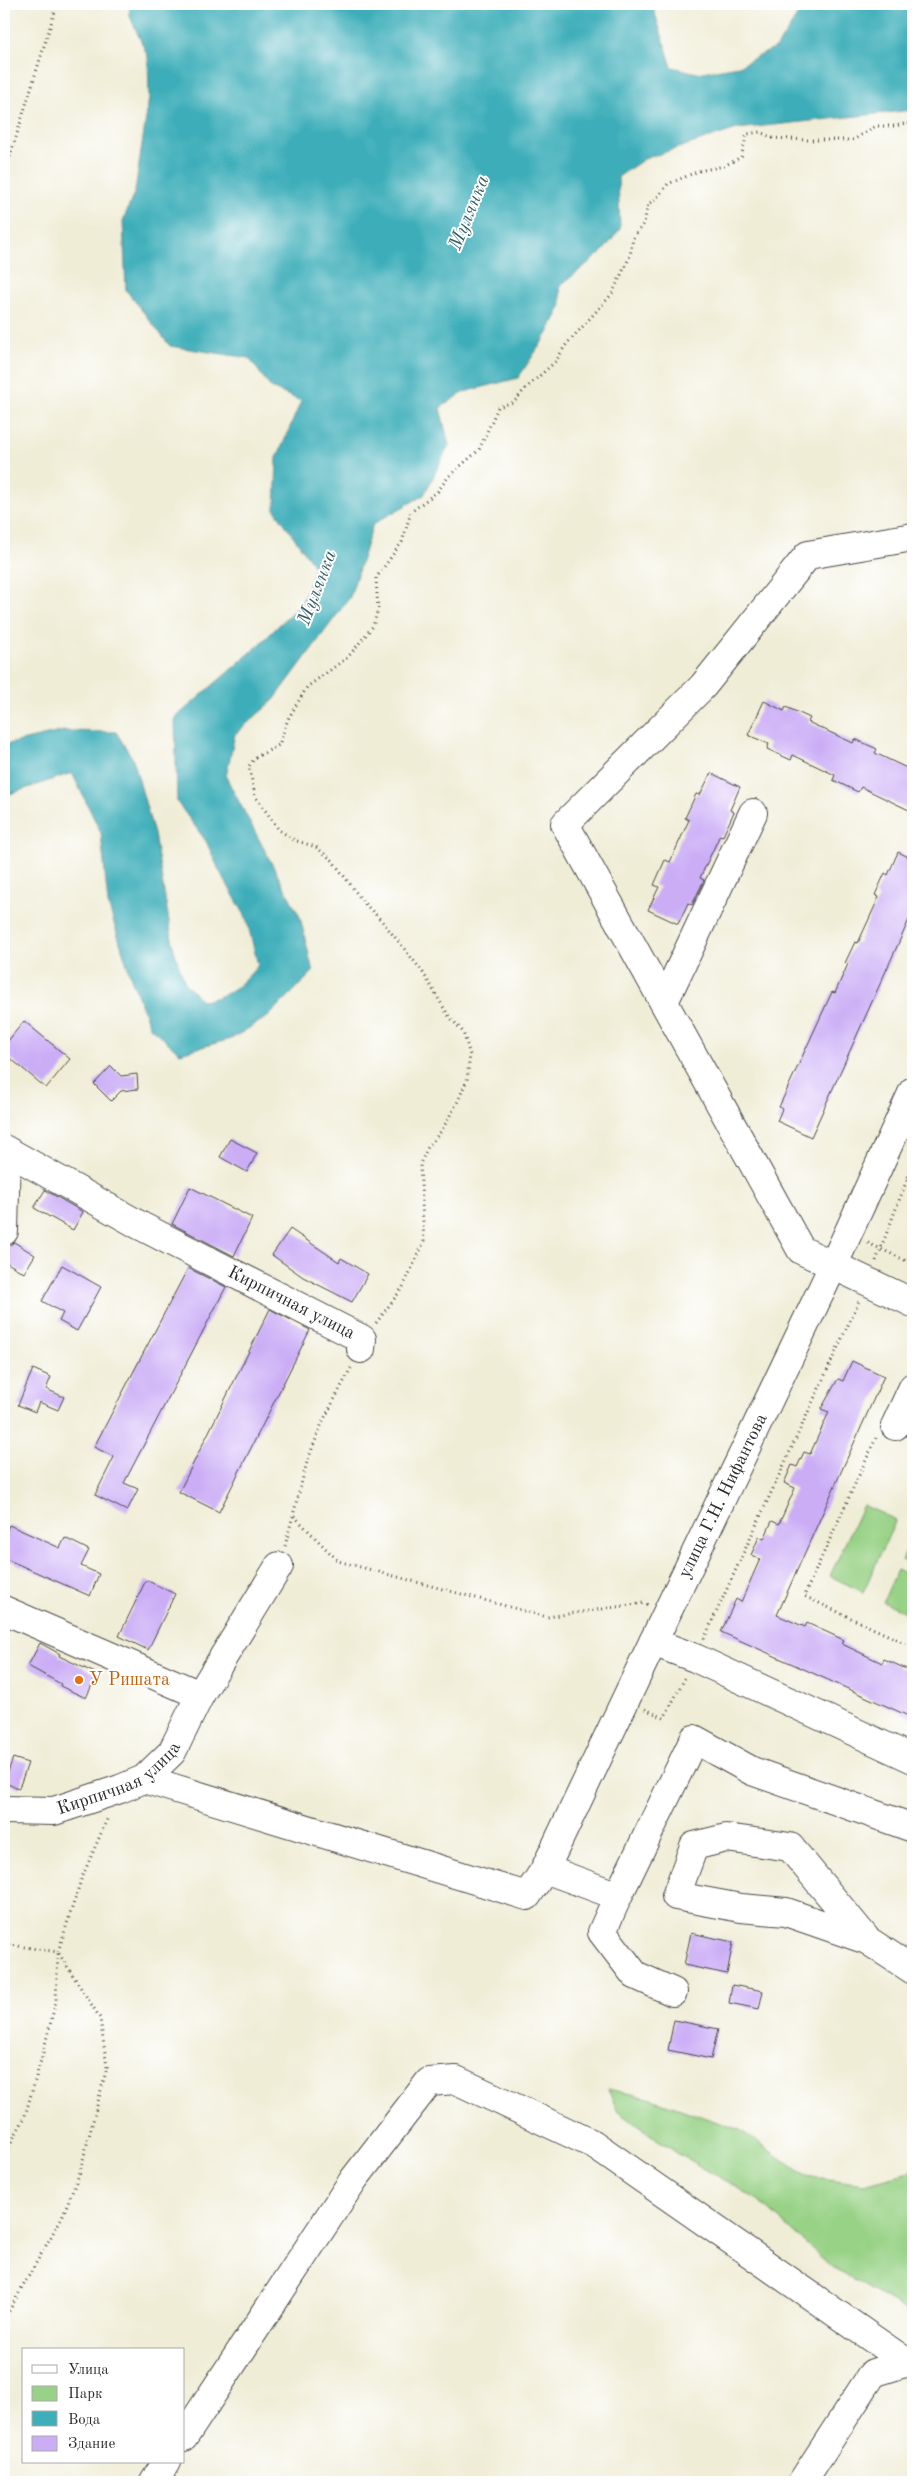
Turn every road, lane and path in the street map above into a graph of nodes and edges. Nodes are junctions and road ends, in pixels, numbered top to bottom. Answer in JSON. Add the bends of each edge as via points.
{"nodes":[{"id":1,"x":57,"y":4,"type":"edge"},
{"id":2,"x":913,"y":122,"type":"edge"},
{"id":3,"x":4,"y":176,"type":"edge"},
{"id":4,"x":913,"y":538,"type":"edge"},
{"id":5,"x":753,"y":813,"type":"dead end"},
{"id":6,"x":664,"y":1002,"type":"junction"},
{"id":7,"x":913,"y":1091,"type":"edge"},
{"id":8,"x":5,"y":1150,"type":"edge"},
{"id":9,"x":913,"y":1164,"type":"edge"},
{"id":10,"x":906,"y":1179,"type":"junction"},
{"id":11,"x":913,"y":1182,"type":"edge"},
{"id":12,"x":4,"y":1231,"type":"edge"},
{"id":13,"x":848,"y":1232,"type":"junction"},
{"id":14,"x":882,"y":1250,"type":"junction"},
{"id":15,"x":913,"y":1264,"type":"edge"},
{"id":16,"x":833,"y":1266,"type":"junction"},
{"id":17,"x":866,"y":1282,"type":"junction"},
{"id":18,"x":913,"y":1304,"type":"edge"},
{"id":19,"x":362,"y":1344,"type":"junction"},
{"id":20,"x":913,"y":1358,"type":"edge"},
{"id":21,"x":911,"y":1377,"type":"edge"},
{"id":22,"x":888,"y":1428,"type":"joint"},
{"id":23,"x":294,"y":1516,"type":"junction"},
{"id":24,"x":279,"y":1566,"type":"joint"},
{"id":25,"x":644,"y":1603,"type":"dead end"},
{"id":26,"x":4,"y":1610,"type":"edge"},
{"id":27,"x":653,"y":1642,"type":"junction"},
{"id":28,"x":913,"y":1647,"type":"edge"},
{"id":29,"x":695,"y":1658,"type":"junction"},
{"id":30,"x":200,"y":1695,"type":"junction"},
{"id":31,"x":625,"y":1700,"type":"junction"},
{"id":32,"x":913,"y":1759,"type":"edge"},
{"id":33,"x":132,"y":1784,"type":"junction"},
{"id":34,"x":4,"y":1810,"type":"edge"},
{"id":35,"x":913,"y":1828,"type":"edge"},
{"id":36,"x":544,"y":1869,"type":"junction"},
{"id":37,"x":618,"y":1896,"type":"junction"},
{"id":38,"x":868,"y":1940,"type":"junction"},
{"id":39,"x":4,"y":1944,"type":"edge"},
{"id":40,"x":58,"y":1952,"type":"junction"},
{"id":41,"x":913,"y":1970,"type":"edge"},
{"id":42,"x":673,"y":1992,"type":"dead end"},
{"id":43,"x":4,"y":2155,"type":"edge"},
{"id":44,"x":4,"y":2320,"type":"edge"},
{"id":45,"x":872,"y":2339,"type":"junction"},
{"id":46,"x":910,"y":2364,"type":"edge"},
{"id":47,"x":873,"y":2373,"type":"junction"},
{"id":48,"x":185,"y":2435,"type":"edge"},
{"id":49,"x":166,"y":2464,"type":"edge"},
{"id":50,"x":154,"y":2482,"type":"edge"},
{"id":51,"x":802,"y":2482,"type":"edge"}],
"edges":[{"from":1,"to":3,"type":"path"},
{"from":2,"to":19,"type":"path","via":[[876,126],[853,140],[773,138],[760,132],[747,134],[741,157],[724,166],[699,171],[668,184],[648,204],[644,223],[633,238],[630,256],[612,294],[556,361],[514,402],[498,407],[479,450],[411,512],[402,542],[376,578],[378,609],[373,626],[348,657],[307,687],[288,719],[279,745],[248,766],[255,796],[279,830],[294,840],[316,847],[332,860],[422,971],[463,1032],[470,1055],[467,1080],[458,1101],[420,1164],[424,1242],[403,1287],[365,1333]]},
{"from":4,"to":6,"type":"street","via":[[808,555],[702,686],[565,824]]},
{"from":5,"to":6,"type":"street"},
{"from":6,"to":16,"type":"street","via":[[801,1250]]},
{"from":7,"to":13,"type":"street","name":"улица Г.Н. Нифантова"},
{"from":8,"to":12,"type":"street","name":"Кирпичная улица"},
{"from":8,"to":19,"type":"street","name":"Кирпичная улица"},
{"from":9,"to":10,"type":"path"},
{"from":10,"to":11,"type":"path"},
{"from":10,"to":14,"type":"path"},
{"from":13,"to":14,"type":"path"},
{"from":13,"to":16,"type":"street","name":"улица Г.Н. Нифантова"},
{"from":14,"to":15,"type":"path"},
{"from":14,"to":17,"type":"path"},
{"from":16,"to":17,"type":"street"},
{"from":16,"to":27,"type":"street","name":"улица Г.Н. Нифантова"},
{"from":17,"to":18,"type":"street"},
{"from":17,"to":29,"type":"path"},
{"from":19,"to":23,"type":"path","name":"Кирпичная улица","via":[[322,1423],[298,1488]]},
{"from":20,"to":21,"type":"path"},
{"from":21,"to":22,"type":"street"},
{"from":22,"to":28,"type":"path","via":[[804,1596]]},
{"from":23,"to":24,"type":"path","name":"Кирпичная улица"},
{"from":23,"to":25,"type":"path","via":[[338,1561],[547,1617]]},
{"from":24,"to":30,"type":"street","name":"Кирпичная улица"},
{"from":26,"to":30,"type":"street"},
{"from":27,"to":29,"type":"street"},
{"from":27,"to":31,"type":"street","name":"улица Г.Н. Нифантова"},
{"from":29,"to":31,"type":"path","via":[[664,1718]]},
{"from":29,"to":32,"type":"street"},
{"from":30,"to":33,"type":"street","name":"Кирпичная улица","via":[[172,1752]]},
{"from":31,"to":36,"type":"street","name":"улица Г.Н. Нифантова"},
{"from":33,"to":34,"type":"street","name":"Кирпичная улица","via":[[54,1810]]},
{"from":33,"to":36,"type":"street","name":"улица Г.Н. Нифантова","via":[[527,1896]]},
{"from":33,"to":40,"type":"path","via":[[81,1880]]},
{"from":35,"to":37,"type":"street","via":[[752,1771],[694,1739]]},
{"from":36,"to":37,"type":"street"},
{"from":37,"to":42,"type":"street","via":[[602,1932],[635,1974]]},
{"from":38,"to":38,"type":"street","via":[[790,1847],[726,1838],[694,1846],[676,1896],[740,1908],[786,1912]]},
{"from":38,"to":41,"type":"street"},
{"from":39,"to":40,"type":"path"},
{"from":40,"to":43,"type":"path","via":[[56,2001],[43,2053],[24,2119]]},
{"from":40,"to":44,"type":"path","via":[[100,2018],[107,2067],[79,2176],[62,2217]]},
{"from":45,"to":46,"type":"street"},
{"from":45,"to":47,"type":"street"},
{"from":45,"to":48,"type":"street","via":[[593,2144],[456,2080],[429,2082],[354,2179]]},
{"from":46,"to":47,"type":"street"},
{"from":47,"to":51,"type":"street"},
{"from":49,"to":50,"type":"street"}]}
